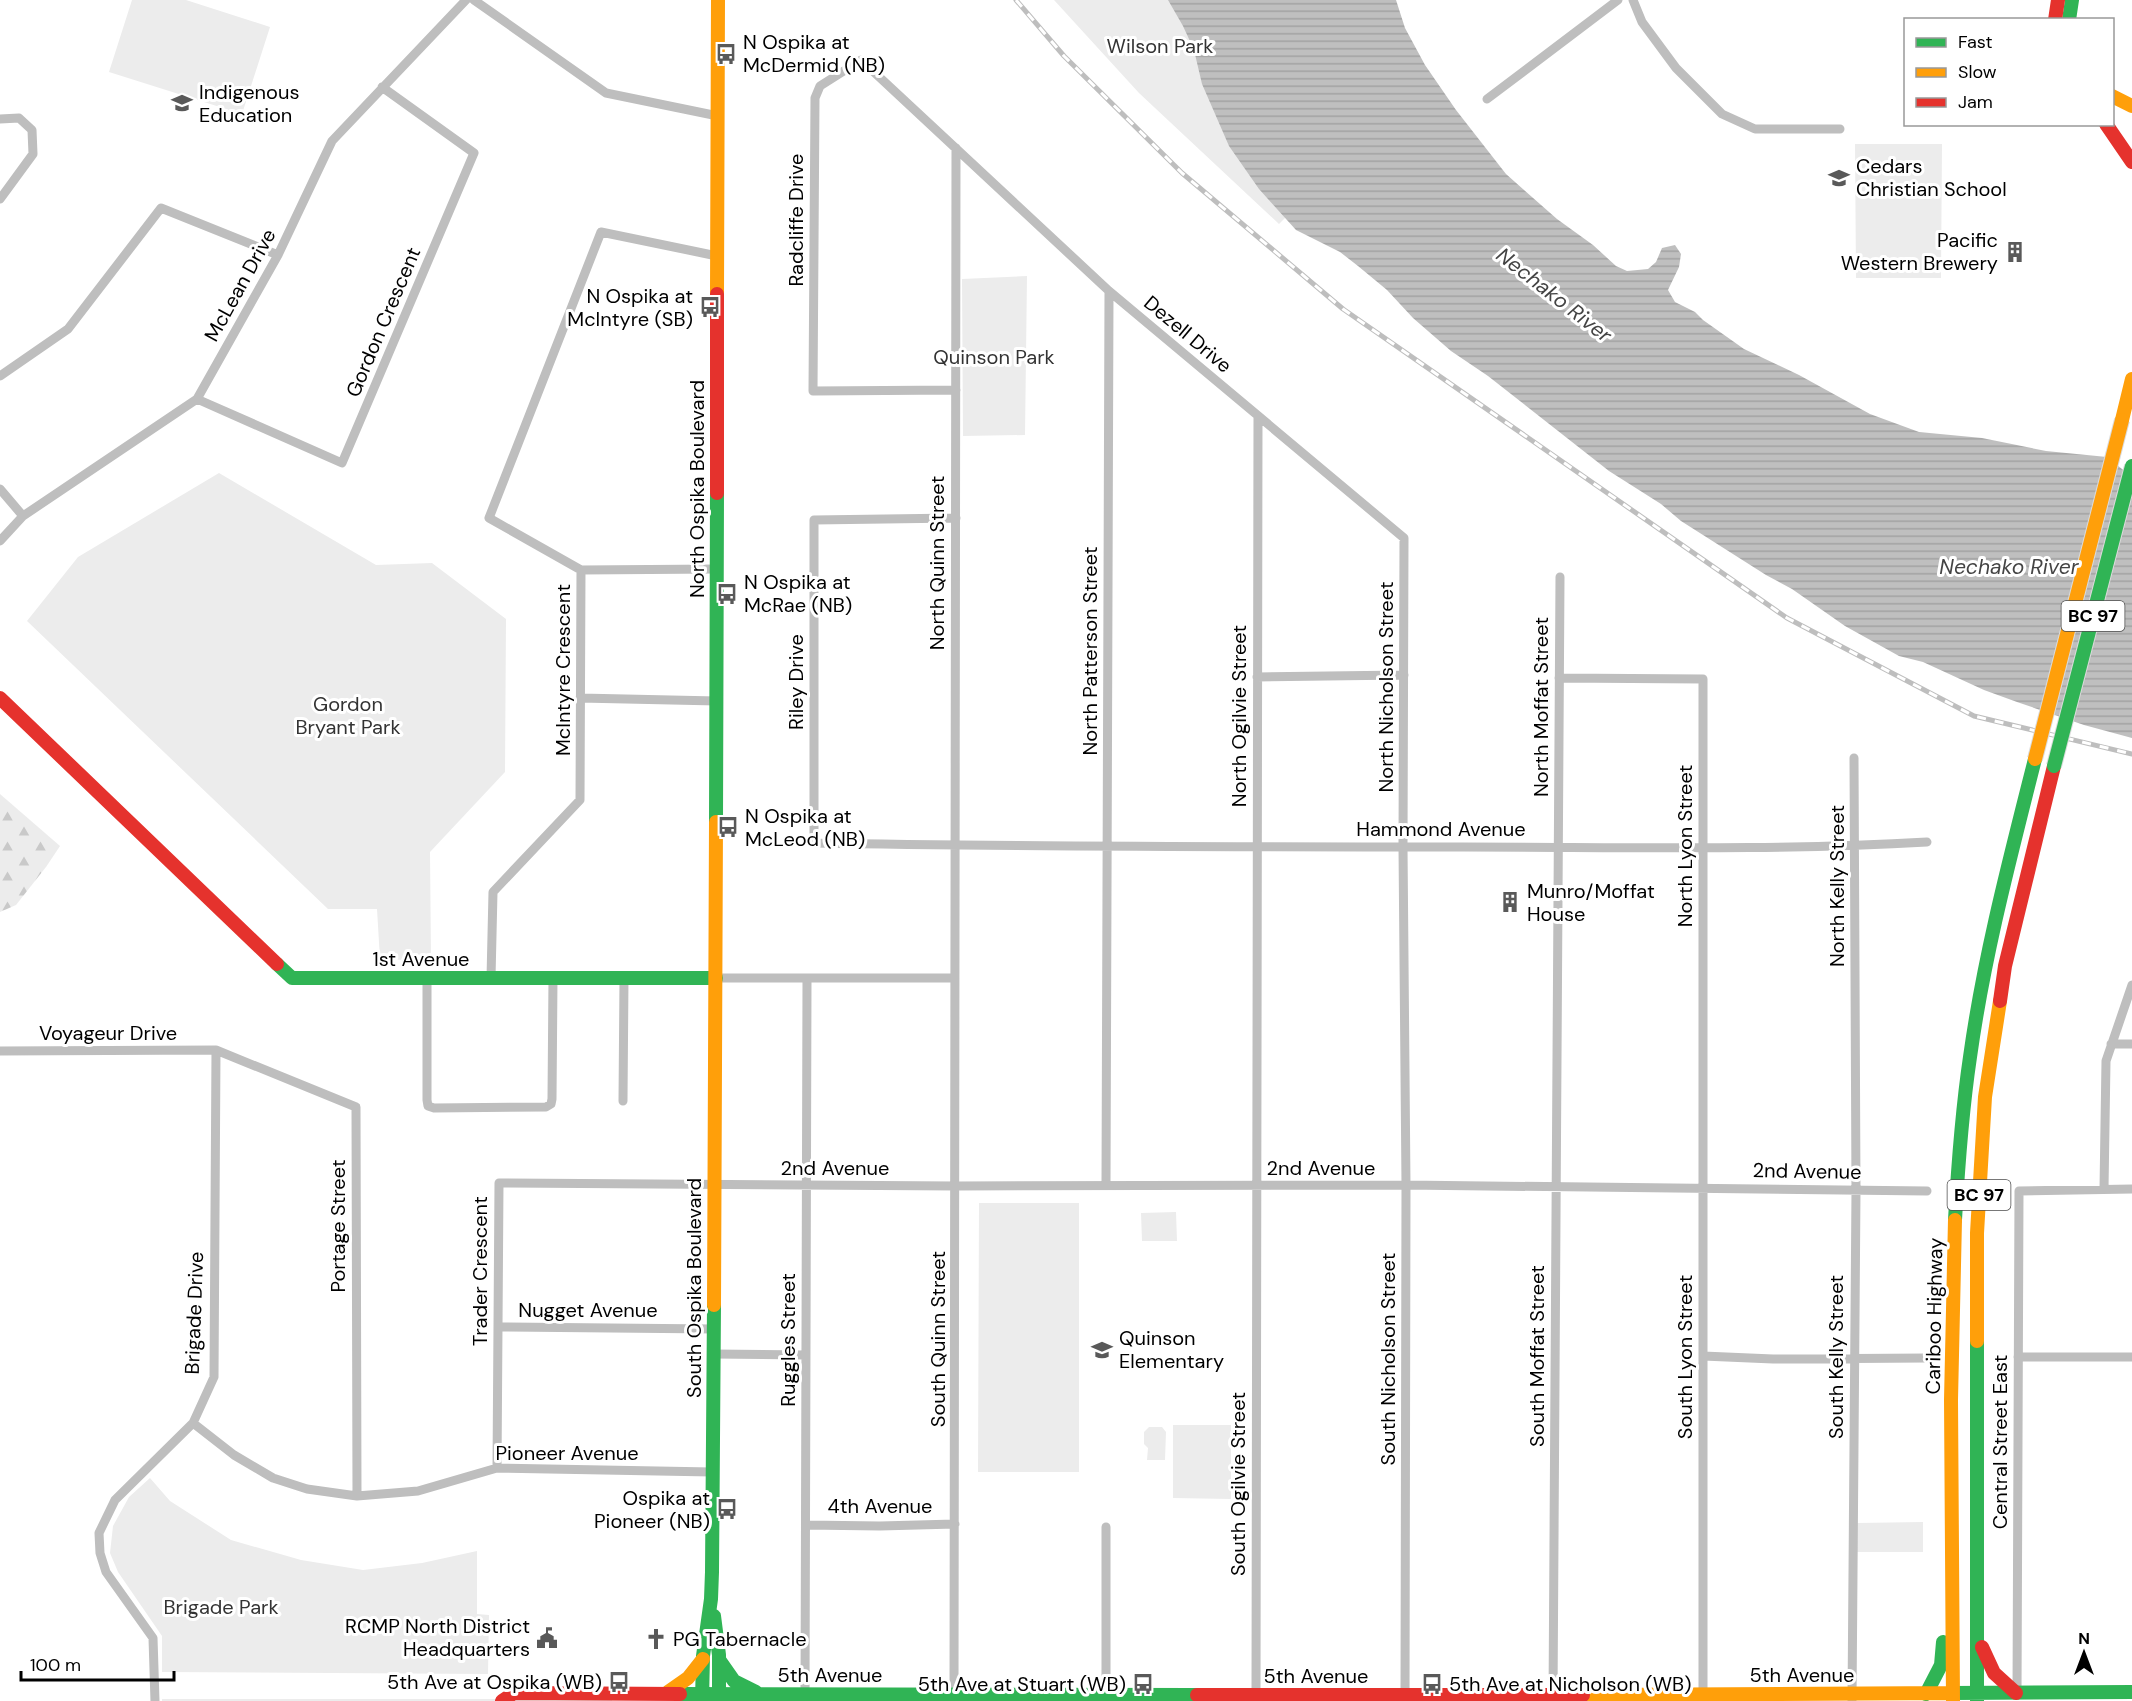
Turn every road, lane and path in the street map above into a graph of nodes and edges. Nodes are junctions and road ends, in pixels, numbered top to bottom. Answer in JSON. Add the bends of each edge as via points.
{"nodes":[{"id":1,"x":466,"y":0,"type":"edge"},
{"id":2,"x":474,"y":0,"type":"edge"},
{"id":3,"x":718,"y":0,"type":"edge"},
{"id":4,"x":1618,"y":0,"type":"edge"},
{"id":5,"x":1633,"y":0,"type":"edge"},
{"id":6,"x":2058,"y":0,"type":"edge"},
{"id":7,"x":2072,"y":0,"type":"edge"},
{"id":8,"x":2055,"y":18,"type":"edge"},
{"id":9,"x":2069,"y":18,"type":"edge"},
{"id":10,"x":382,"y":87,"type":"junction"},
{"id":11,"x":2114,"y":97,"type":"edge"},
{"id":12,"x":1487,"y":99,"type":"dead end"},
{"id":13,"x":2132,"y":106,"type":"edge"},
{"id":14,"x":718,"y":116,"type":"junction"},
{"id":15,"x":0,"y":119,"type":"edge"},
{"id":16,"x":2107,"y":126,"type":"edge"},
{"id":17,"x":1840,"y":129,"type":"dead end"},
{"id":18,"x":956,"y":148,"type":"junction"},
{"id":19,"x":2132,"y":162,"type":"edge"},
{"id":20,"x":0,"y":199,"type":"edge"},
{"id":21,"x":278,"y":255,"type":"junction"},
{"id":22,"x":717,"y":256,"type":"junction"},
{"id":23,"x":1109,"y":291,"type":"junction"},
{"id":24,"x":0,"y":376,"type":"edge"},
{"id":25,"x":2132,"y":380,"type":"edge"},
{"id":26,"x":956,"y":390,"type":"junction"},
{"id":27,"x":197,"y":399,"type":"junction"},
{"id":28,"x":1258,"y":417,"type":"junction"},
{"id":29,"x":2132,"y":466,"type":"edge"},
{"id":30,"x":0,"y":489,"type":"edge"},
{"id":31,"x":22,"y":516,"type":"junction"},
{"id":32,"x":956,"y":518,"type":"junction"},
{"id":33,"x":1404,"y":538,"type":"joint"},
{"id":34,"x":0,"y":541,"type":"edge"},
{"id":35,"x":717,"y":569,"type":"junction"},
{"id":36,"x":581,"y":570,"type":"junction"},
{"id":37,"x":1560,"y":577,"type":"dead end"},
{"id":38,"x":1404,"y":675,"type":"junction"},
{"id":39,"x":1257,"y":677,"type":"junction"},
{"id":40,"x":1559,"y":678,"type":"junction"},
{"id":41,"x":0,"y":698,"type":"edge"},
{"id":42,"x":580,"y":698,"type":"junction"},
{"id":43,"x":717,"y":701,"type":"junction"},
{"id":44,"x":1854,"y":758,"type":"dead end"},
{"id":45,"x":1927,"y":842,"type":"dead end"},
{"id":46,"x":955,"y":846,"type":"junction"},
{"id":47,"x":1107,"y":847,"type":"junction"},
{"id":48,"x":1257,"y":847,"type":"junction"},
{"id":49,"x":1403,"y":847,"type":"junction"},
{"id":50,"x":1558,"y":847,"type":"junction"},
{"id":51,"x":1703,"y":847,"type":"junction"},
{"id":52,"x":1855,"y":847,"type":"junction"},
{"id":53,"x":427,"y":978,"type":"junction"},
{"id":54,"x":491,"y":978,"type":"junction"},
{"id":55,"x":553,"y":978,"type":"junction"},
{"id":56,"x":624,"y":978,"type":"junction"},
{"id":57,"x":716,"y":978,"type":"junction"},
{"id":58,"x":955,"y":978,"type":"junction"},
{"id":59,"x":807,"y":979,"type":"junction"},
{"id":60,"x":2132,"y":985,"type":"edge"},
{"id":61,"x":1703,"y":1013,"type":"joint"},
{"id":62,"x":1855,"y":1014,"type":"joint"},
{"id":63,"x":1256,"y":1016,"type":"joint"},
{"id":64,"x":1405,"y":1017,"type":"joint"},
{"id":65,"x":1557,"y":1017,"type":"joint"},
{"id":66,"x":2111,"y":1044,"type":"junction"},
{"id":67,"x":2132,"y":1044,"type":"edge"},
{"id":68,"x":216,"y":1050,"type":"junction"},
{"id":69,"x":0,"y":1051,"type":"edge"},
{"id":70,"x":623,"y":1101,"type":"dead end"},
{"id":71,"x":806,"y":1185,"type":"junction"},
{"id":72,"x":1106,"y":1185,"type":"junction"},
{"id":73,"x":1406,"y":1185,"type":"junction"},
{"id":74,"x":714,"y":1186,"type":"junction"},
{"id":75,"x":956,"y":1186,"type":"junction"},
{"id":76,"x":1256,"y":1187,"type":"junction"},
{"id":77,"x":1556,"y":1188,"type":"junction"},
{"id":78,"x":1703,"y":1188,"type":"junction"},
{"id":79,"x":2104,"y":1189,"type":"junction"},
{"id":80,"x":1856,"y":1190,"type":"junction"},
{"id":81,"x":2132,"y":1190,"type":"edge"},
{"id":82,"x":1928,"y":1191,"type":"dead end"},
{"id":83,"x":498,"y":1327,"type":"junction"},
{"id":84,"x":714,"y":1329,"type":"junction"},
{"id":85,"x":713,"y":1354,"type":"junction"},
{"id":86,"x":806,"y":1356,"type":"junction"},
{"id":87,"x":1703,"y":1356,"type":"junction"},
{"id":88,"x":2018,"y":1357,"type":"junction"},
{"id":89,"x":2132,"y":1357,"type":"edge"},
{"id":90,"x":1854,"y":1358,"type":"junction"},
{"id":91,"x":1927,"y":1358,"type":"dead end"},
{"id":92,"x":192,"y":1422,"type":"junction"},
{"id":93,"x":496,"y":1468,"type":"junction"},
{"id":94,"x":712,"y":1472,"type":"junction"},
{"id":95,"x":1952,"y":1477,"type":"junction"},
{"id":96,"x":357,"y":1496,"type":"junction"},
{"id":97,"x":806,"y":1524,"type":"junction"},
{"id":98,"x":955,"y":1524,"type":"junction"},
{"id":99,"x":1106,"y":1527,"type":"dead end"},
{"id":100,"x":711,"y":1599,"type":"junction"},
{"id":101,"x":1977,"y":1631,"type":"junction"},
{"id":102,"x":703,"y":1659,"type":"junction"},
{"id":103,"x":719,"y":1659,"type":"junction"},
{"id":104,"x":2132,"y":1692,"type":"edge"},
{"id":105,"x":2017,"y":1693,"type":"junction"},
{"id":106,"x":664,"y":1694,"type":"junction"},
{"id":107,"x":763,"y":1694,"type":"junction"},
{"id":108,"x":1926,"y":1694,"type":"junction"},
{"id":109,"x":1852,"y":1697,"type":"edge"},
{"id":110,"x":1977,"y":1697,"type":"edge"},
{"id":111,"x":702,"y":1698,"type":"edge"},
{"id":112,"x":719,"y":1698,"type":"edge"},
{"id":113,"x":805,"y":1698,"type":"edge"},
{"id":114,"x":954,"y":1698,"type":"edge"},
{"id":115,"x":1106,"y":1698,"type":"edge"},
{"id":116,"x":1174,"y":1698,"type":"edge"},
{"id":117,"x":1256,"y":1698,"type":"edge"},
{"id":118,"x":1553,"y":1698,"type":"edge"},
{"id":119,"x":1703,"y":1698,"type":"edge"},
{"id":120,"x":1956,"y":1698,"type":"edge"},
{"id":121,"x":1405,"y":1699,"type":"edge"},
{"id":122,"x":154,"y":1701,"type":"edge"},
{"id":123,"x":502,"y":1701,"type":"edge"}],
"edges":[{"from":1,"to":10,"type":"street","name":"McLean Drive"},
{"from":2,"to":14,"type":"street","via":[[606,93]]},
{"from":3,"to":14,"type":"main road","name":"North Ospika Boulevard"},
{"from":4,"to":12,"type":"street"},
{"from":5,"to":17,"type":"street","via":[[1642,22],[1676,68],[1722,114],[1755,129]]},
{"from":6,"to":8,"type":"main road"},
{"from":7,"to":9,"type":"main road"},
{"from":10,"to":21,"type":"street","name":"McLean Drive","via":[[332,141]]},
{"from":10,"to":27,"type":"street","name":"Gordon Crescent","via":[[474,153],[342,463]]},
{"from":11,"to":13,"type":"main road"},
{"from":14,"to":22,"type":"main road","name":"North Ospika Boulevard"},
{"from":15,"to":20,"type":"street","via":[[20,118],[32,130],[33,154]]},
{"from":16,"to":19,"type":"main road"},
{"from":18,"to":23,"type":"street","name":"Dezell Drive"},
{"from":18,"to":26,"type":"street","name":"North Quinn Street"},
{"from":18,"to":26,"type":"street","name":"Radcliffe Drive","via":[[861,60],[816,92],[813,391]]},
{"from":21,"to":24,"type":"street","via":[[160,208],[68,329]]},
{"from":21,"to":27,"type":"street","name":"McLean Drive"},
{"from":22,"to":35,"type":"main road","name":"North Ospika Boulevard"},
{"from":22,"to":36,"type":"street","name":"McIntyre Crescent","via":[[601,232],[489,518]]},
{"from":23,"to":28,"type":"street","name":"Dezell Drive"},
{"from":23,"to":47,"type":"street","name":"North Patterson Street"},
{"from":25,"to":95,"type":"main road","name":"Cariboo Highway","number":"BC 97","bridge":true,"via":[[1996,918],[1976,1017],[1959,1156],[1952,1313]]},
{"from":26,"to":32,"type":"street","name":"North Quinn Street"},
{"from":27,"to":31,"type":"street","name":"McLean Drive"},
{"from":28,"to":33,"type":"street","name":"Dezell Drive"},
{"from":28,"to":39,"type":"street","name":"North Ogilvie Street"},
{"from":29,"to":101,"type":"main road","number":"BC 97","bridge":true,"via":[[2005,966],[1985,1097],[1977,1233]]},
{"from":30,"to":31,"type":"street"},
{"from":31,"to":34,"type":"street","name":"McLean Drive"},
{"from":32,"to":46,"type":"street","name":"North Quinn Street"},
{"from":32,"to":46,"type":"street","name":"Riley Drive","via":[[814,520],[814,843]]},
{"from":33,"to":38,"type":"street","name":"North Nicholson Street"},
{"from":35,"to":36,"type":"street"},
{"from":35,"to":43,"type":"main road","name":"North Ospika Boulevard"},
{"from":36,"to":42,"type":"street","name":"McIntyre Crescent"},
{"from":37,"to":40,"type":"street","name":"North Moffat Street"},
{"from":38,"to":39,"type":"street"},
{"from":38,"to":49,"type":"street","name":"North Nicholson Street"},
{"from":39,"to":48,"type":"street","name":"North Ogilvie Street"},
{"from":40,"to":50,"type":"street","name":"North Moffat Street"},
{"from":40,"to":51,"type":"street","name":"North Lyon Street","via":[[1703,679]]},
{"from":41,"to":53,"type":"main road","name":"1st Avenue","via":[[292,978]]},
{"from":42,"to":43,"type":"street"},
{"from":42,"to":54,"type":"street","name":"McIntyre Crescent","via":[[580,800],[493,892]]},
{"from":43,"to":57,"type":"main road","name":"North Ospika Boulevard"},
{"from":44,"to":52,"type":"street","name":"North Kelly Street"},
{"from":45,"to":52,"type":"street","name":"Hammond Avenue"},
{"from":46,"to":47,"type":"street","name":"Hammond Avenue"},
{"from":46,"to":58,"type":"street","name":"North Quinn Street"},
{"from":47,"to":48,"type":"street","name":"Hammond Avenue"},
{"from":47,"to":72,"type":"street","name":"North Patterson Street"},
{"from":48,"to":49,"type":"street","name":"Hammond Avenue"},
{"from":48,"to":63,"type":"street","name":"North Ogilvie Street"},
{"from":49,"to":50,"type":"street","name":"Hammond Avenue"},
{"from":49,"to":64,"type":"street","name":"North Nicholson Street"},
{"from":50,"to":51,"type":"street","name":"Hammond Avenue"},
{"from":50,"to":65,"type":"street","name":"North Moffat Street"},
{"from":51,"to":52,"type":"street","name":"Hammond Avenue"},
{"from":51,"to":61,"type":"street","name":"North Lyon Street"},
{"from":52,"to":62,"type":"street","name":"North Kelly Street"},
{"from":53,"to":54,"type":"main road","name":"1st Avenue"},
{"from":53,"to":55,"type":"street","via":[[426,1100],[434,1108],[551,1104]]},
{"from":54,"to":55,"type":"main road","name":"1st Avenue"},
{"from":55,"to":56,"type":"main road","name":"1st Avenue"},
{"from":56,"to":57,"type":"main road","name":"1st Avenue"},
{"from":56,"to":70,"type":"street"},
{"from":57,"to":59,"type":"street","name":"1st Avenue"},
{"from":57,"to":74,"type":"main road","name":"South Ospika Boulevard"},
{"from":58,"to":59,"type":"street","name":"1st Avenue"},
{"from":58,"to":75,"type":"street","name":"South Quinn Street"},
{"from":59,"to":71,"type":"street","name":"Ruggles Street"},
{"from":60,"to":66,"type":"street"},
{"from":61,"to":78,"type":"street","name":"South Lyon Street"},
{"from":62,"to":80,"type":"street","name":"South Kelly Street"},
{"from":63,"to":76,"type":"street","name":"South Ogilvie Street"},
{"from":64,"to":73,"type":"street","name":"South Nicholson Street"},
{"from":65,"to":77,"type":"street","name":"South Moffat Street"},
{"from":66,"to":67,"type":"street"},
{"from":66,"to":79,"type":"street","via":[[2106,1061]]},
{"from":68,"to":69,"type":"street","name":"Voyageur Drive"},
{"from":68,"to":92,"type":"street","name":"Brigade Drive","via":[[214,1377]]},
{"from":68,"to":96,"type":"street","name":"Portage Street","via":[[356,1107]]},
{"from":71,"to":74,"type":"street","name":"2nd Avenue"},
{"from":71,"to":75,"type":"street","name":"2nd Avenue"},
{"from":71,"to":86,"type":"street","name":"Ruggles Street"},
{"from":72,"to":75,"type":"street","name":"2nd Avenue"},
{"from":72,"to":76,"type":"street","name":"2nd Avenue"},
{"from":73,"to":76,"type":"street","name":"2nd Avenue"},
{"from":73,"to":77,"type":"street","name":"2nd Avenue"},
{"from":73,"to":121,"type":"street","name":"South Nicholson Street"},
{"from":74,"to":83,"type":"street","name":"Trader Crescent","via":[[499,1183]]},
{"from":74,"to":84,"type":"main road","name":"South Ospika Boulevard"},
{"from":75,"to":98,"type":"street","name":"South Quinn Street"},
{"from":76,"to":117,"type":"street","name":"South Ogilvie Street"},
{"from":77,"to":78,"type":"street","name":"2nd Avenue"},
{"from":77,"to":118,"type":"street","name":"South Moffat Street"},
{"from":78,"to":80,"type":"street","name":"2nd Avenue"},
{"from":78,"to":87,"type":"street","name":"South Lyon Street"},
{"from":79,"to":81,"type":"street"},
{"from":79,"to":88,"type":"street","name":"Central Street East","via":[[2019,1191]]},
{"from":80,"to":82,"type":"street","name":"2nd Avenue"},
{"from":80,"to":90,"type":"street","name":"South Kelly Street"},
{"from":83,"to":84,"type":"street","name":"Nugget Avenue"},
{"from":83,"to":93,"type":"street","name":"Trader Crescent"},
{"from":84,"to":85,"type":"main road","name":"South Ospika Boulevard"},
{"from":85,"to":86,"type":"street"},
{"from":85,"to":94,"type":"main road","name":"South Ospika Boulevard"},
{"from":86,"to":97,"type":"street","name":"Ruggles Street"},
{"from":87,"to":90,"type":"street"},
{"from":87,"to":119,"type":"street","name":"South Lyon Street"},
{"from":88,"to":89,"type":"street"},
{"from":88,"to":105,"type":"street","name":"Central Street East"},
{"from":90,"to":91,"type":"street"},
{"from":90,"to":109,"type":"street","name":"South Kelly Street"},
{"from":92,"to":96,"type":"street","name":"Pioneer Avenue","via":[[234,1455],[273,1478],[307,1489]]},
{"from":92,"to":122,"type":"street","name":"Brigade Drive","via":[[115,1500],[99,1533],[106,1572],[153,1638]]},
{"from":93,"to":94,"type":"street","name":"Pioneer Avenue"},
{"from":93,"to":96,"type":"street","name":"Pioneer Avenue","via":[[418,1491]]},
{"from":94,"to":100,"type":"main road","name":"South Ospika Boulevard"},
{"from":95,"to":108,"type":"main road","via":[[1945,1541],[1941,1665]]},
{"from":95,"to":120,"type":"main road","name":"Cariboo Highway","number":"BC 97"},
{"from":97,"to":98,"type":"street","name":"4th Avenue"},
{"from":97,"to":113,"type":"street","name":"Ruggles Street"},
{"from":98,"to":114,"type":"street","name":"South Quinn Street"},
{"from":99,"to":115,"type":"street"},
{"from":100,"to":102,"type":"main road","name":"South Ospika Boulevard"},
{"from":100,"to":103,"type":"main road","name":"South Ospika Boulevard"},
{"from":101,"to":105,"type":"main road","via":[[1993,1674]]},
{"from":101,"to":110,"type":"main road","number":"BC 97"},
{"from":102,"to":106,"type":"main road","via":[[690,1679]]},
{"from":102,"to":111,"type":"main road","name":"South Ospika Boulevard"},
{"from":103,"to":107,"type":"main road","via":[[732,1681]]},
{"from":103,"to":112,"type":"main road","name":"South Ospika Boulevard"},
{"from":104,"to":105,"type":"main road","name":"5th Avenue"},
{"from":105,"to":110,"type":"main road","name":"5th Avenue"},
{"from":106,"to":111,"type":"main road","name":"5th Avenue"},
{"from":106,"to":123,"type":"main road","name":"5th Avenue","via":[[514,1693]]},
{"from":107,"to":112,"type":"main road","name":"5th Avenue"},
{"from":107,"to":113,"type":"main road","name":"5th Avenue"},
{"from":108,"to":109,"type":"main road","name":"5th Avenue"},
{"from":108,"to":120,"type":"main road","name":"5th Avenue"},
{"from":109,"to":119,"type":"main road","name":"5th Avenue"},
{"from":110,"to":120,"type":"main road","name":"5th Avenue"},
{"from":111,"to":112,"type":"main road","name":"5th Avenue"},
{"from":113,"to":114,"type":"main road","name":"5th Avenue"},
{"from":114,"to":115,"type":"main road","name":"5th Avenue"},
{"from":115,"to":116,"type":"main road","name":"5th Avenue"},
{"from":116,"to":117,"type":"main road","name":"5th Avenue"},
{"from":117,"to":121,"type":"main road","name":"5th Avenue"},
{"from":118,"to":119,"type":"main road","name":"5th Avenue"},
{"from":118,"to":121,"type":"main road","name":"5th Avenue"}]}
